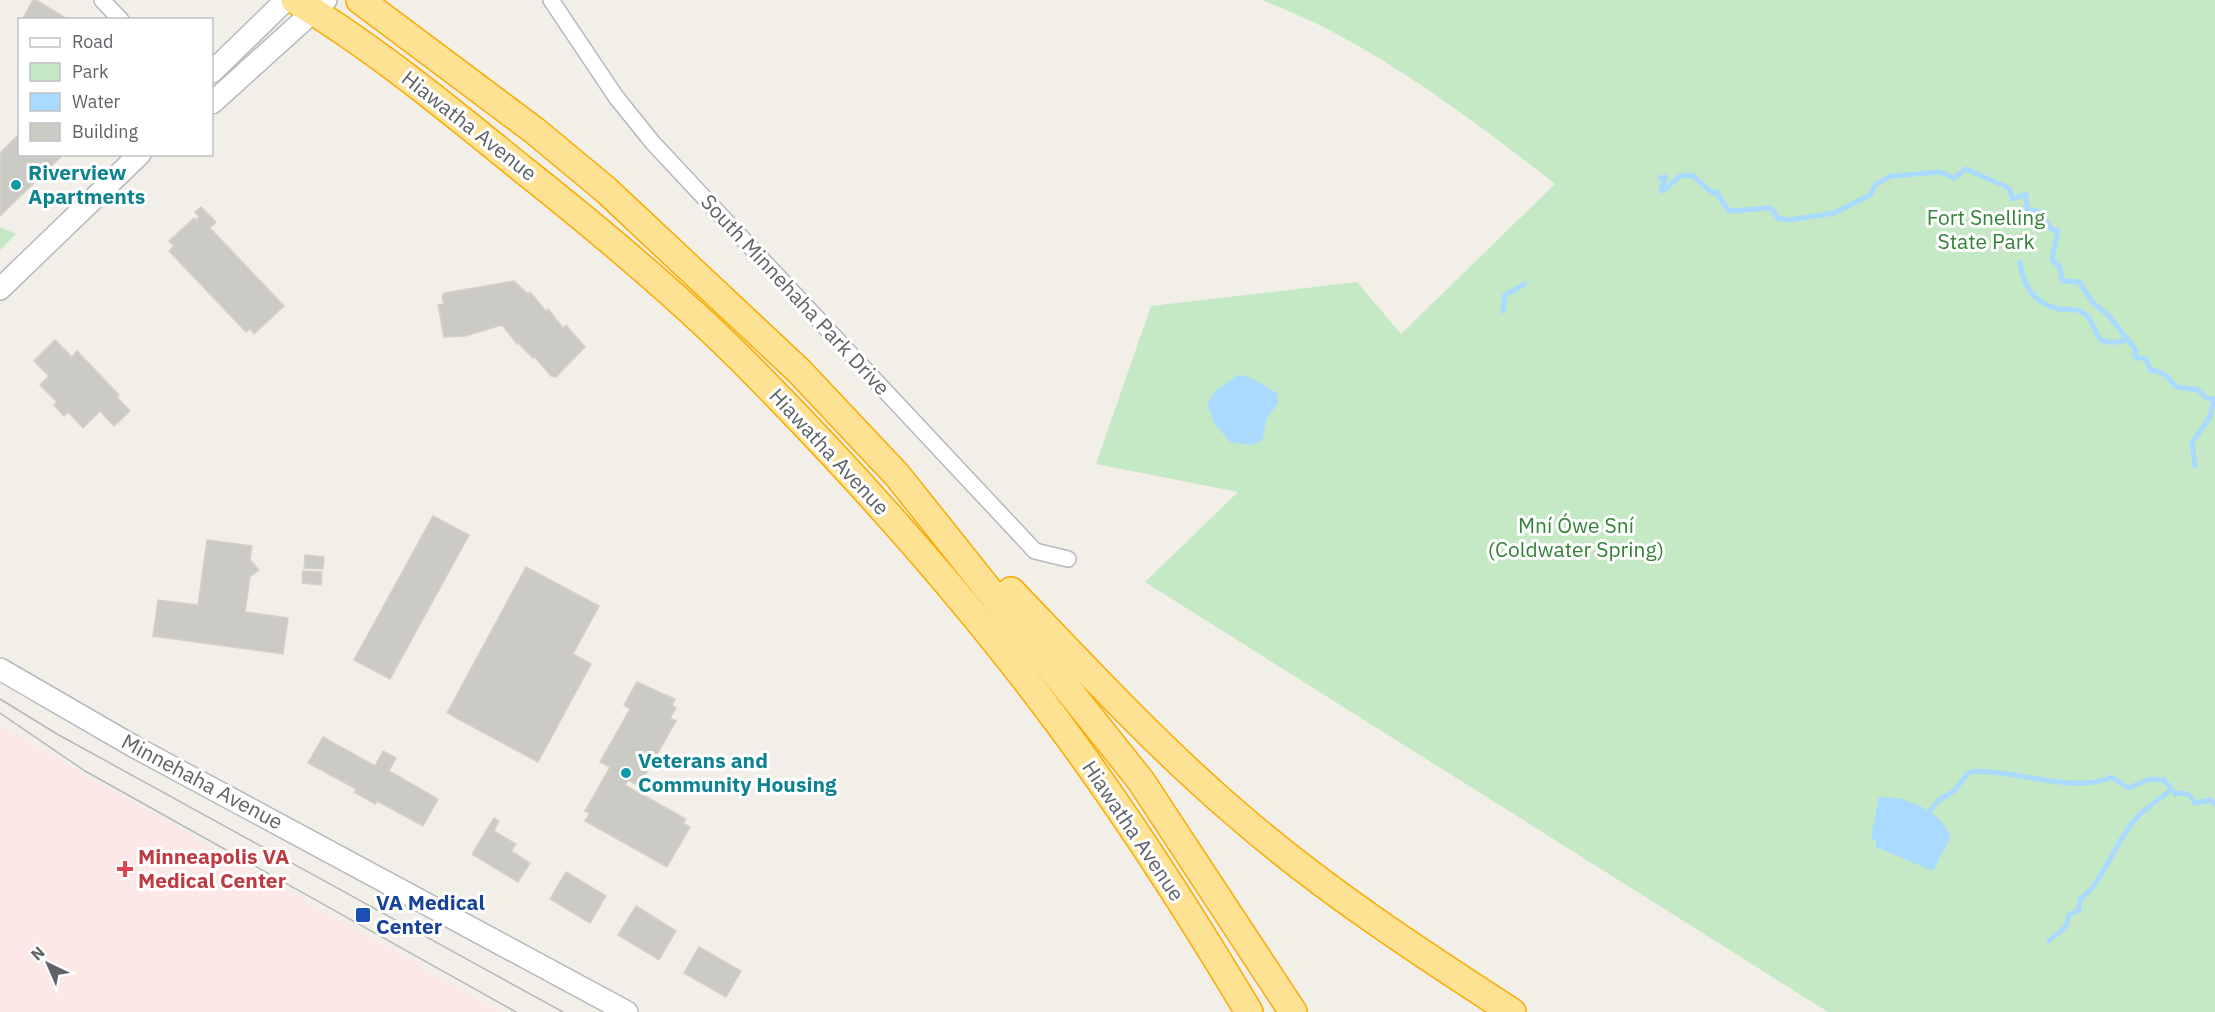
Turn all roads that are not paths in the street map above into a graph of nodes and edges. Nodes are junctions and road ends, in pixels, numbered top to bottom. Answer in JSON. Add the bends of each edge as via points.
{"nodes":[{"id":1,"x":102,"y":0,"type":"edge"},
{"id":2,"x":286,"y":0,"type":"edge"},
{"id":3,"x":360,"y":0,"type":"edge"},
{"id":4,"x":551,"y":0,"type":"edge"},
{"id":5,"x":311,"y":4,"type":"edge"},
{"id":6,"x":119,"y":18,"type":"edge"},
{"id":7,"x":213,"y":71,"type":"edge"},
{"id":8,"x":213,"y":102,"type":"edge"},
{"id":9,"x":138,"y":156,"type":"edge"},
{"id":10,"x":0,"y":290,"type":"edge"},
{"id":11,"x":897,"y":474,"type":"junction"},
{"id":12,"x":1068,"y":560,"type":"dead end"},
{"id":13,"x":0,"y":669,"type":"edge"},
{"id":14,"x":627,"y":1012,"type":"edge"},
{"id":15,"x":1249,"y":1012,"type":"edge"},
{"id":16,"x":1293,"y":1012,"type":"edge"},
{"id":17,"x":1512,"y":1012,"type":"edge"}],
"edges":[{"from":1,"to":6,"type":"street"},
{"from":2,"to":7,"type":"street"},
{"from":3,"to":11,"type":"highway","name":"Hiawatha Avenue","via":[[535,131],[606,190],[799,370]]},
{"from":4,"to":12,"type":"street","name":"South Minnehaha Park Drive","via":[[616,97],[684,176],[1035,551]]},
{"from":5,"to":8,"type":"street"},
{"from":5,"to":15,"type":"highway","name":"Hiawatha Avenue","via":[[455,114],[654,279],[742,360],[835,457],[916,547],[1063,730],[1195,922]]},
{"from":9,"to":10,"type":"street"},
{"from":11,"to":16,"type":"highway","name":"Hiawatha Avenue","via":[[1140,782]]},
{"from":11,"to":17,"type":"highway","via":[[1154,740],[1234,812],[1335,894]]},
{"from":13,"to":14,"type":"street","name":"Minnehaha Avenue","via":[[133,746]]}]}
